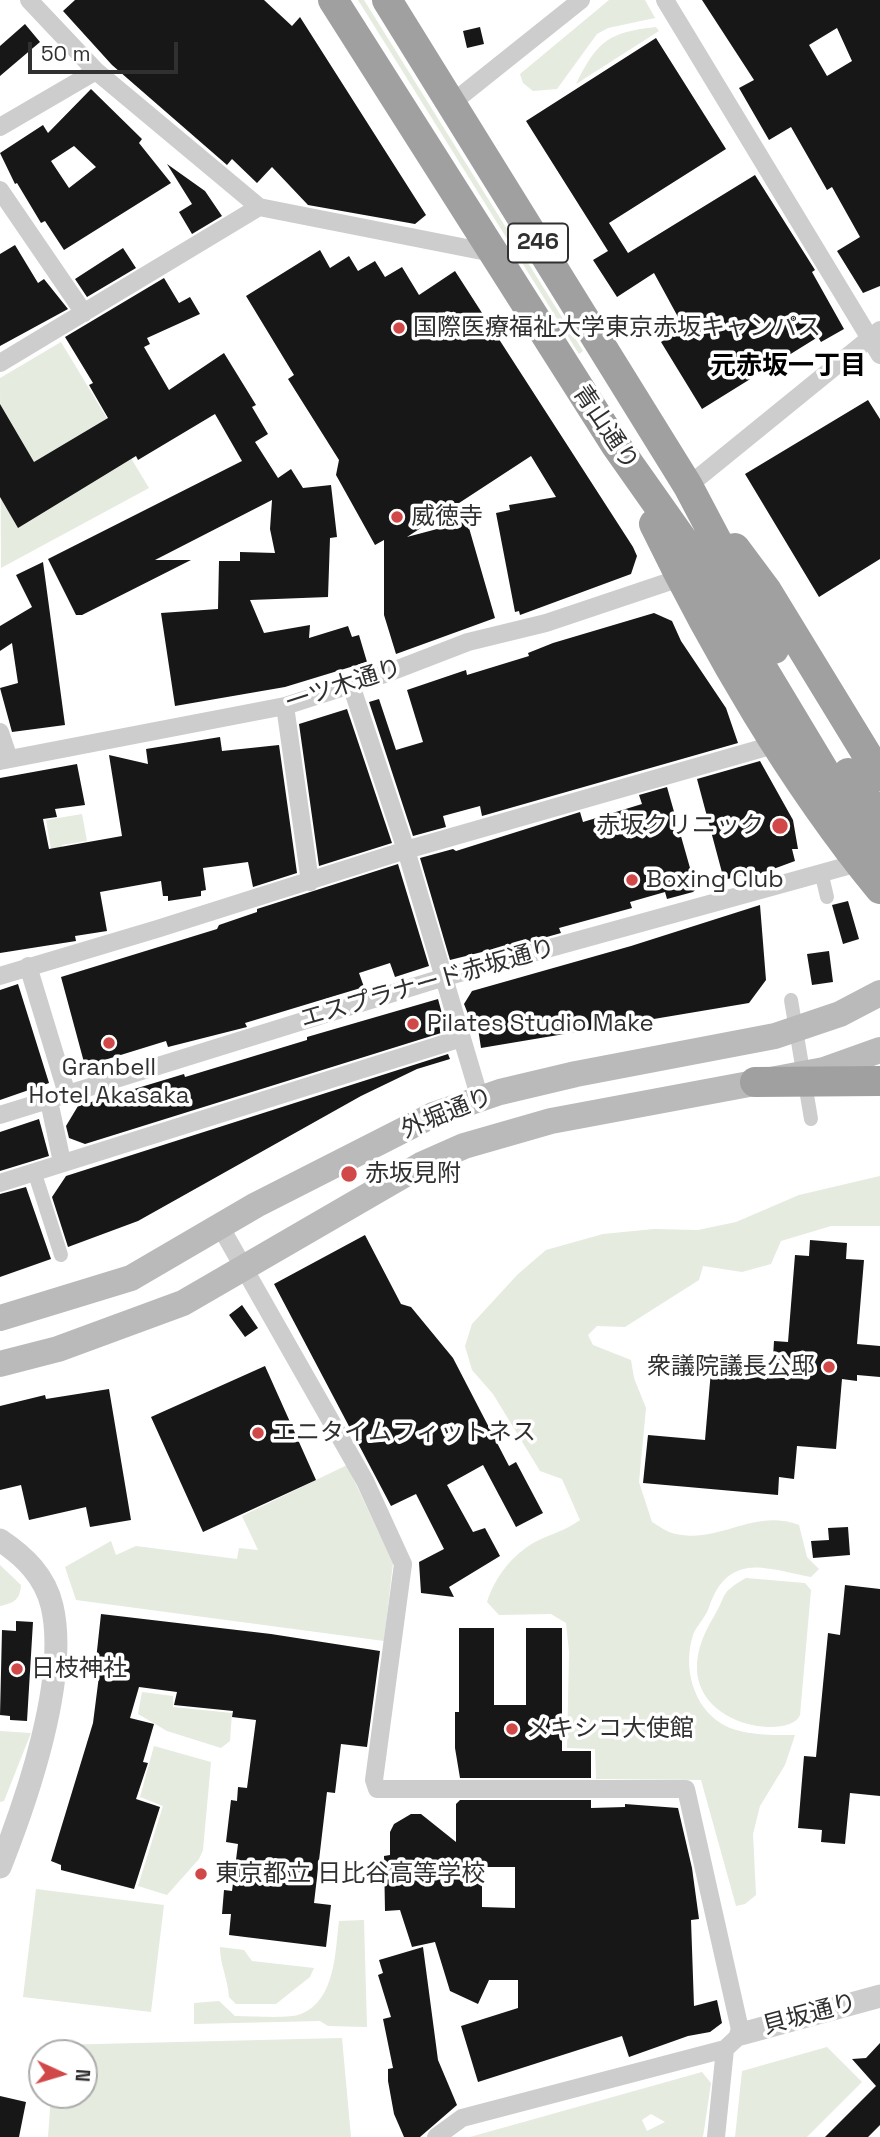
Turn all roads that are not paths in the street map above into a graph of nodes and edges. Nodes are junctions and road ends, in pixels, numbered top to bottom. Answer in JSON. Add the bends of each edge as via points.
{"nodes":[{"id":1,"x":29,"y":0,"type":"edge"},
{"id":2,"x":333,"y":0,"type":"edge"},
{"id":3,"x":387,"y":0,"type":"edge"},
{"id":4,"x":581,"y":0,"type":"edge"},
{"id":5,"x":665,"y":0,"type":"edge"},
{"id":6,"x":96,"y":71,"type":"junction"},
{"id":7,"x":452,"y":103,"type":"junction"},
{"id":8,"x":0,"y":127,"type":"edge"},
{"id":9,"x":0,"y":190,"type":"edge"},
{"id":10,"x":259,"y":207,"type":"junction"},
{"id":11,"x":492,"y":253,"type":"junction"},
{"id":12,"x":85,"y":313,"type":"junction"},
{"id":13,"x":875,"y":334,"type":"edge"},
{"id":14,"x":880,"y":355,"type":"edge"},
{"id":15,"x":0,"y":363,"type":"edge"},
{"id":16,"x":615,"y":444,"type":"junction"},
{"id":17,"x":688,"y":486,"type":"junction"},
{"id":18,"x":680,"y":578,"type":"junction"},
{"id":19,"x":351,"y":685,"type":"junction"},
{"id":20,"x":285,"y":706,"type":"junction"},
{"id":21,"x":0,"y":732,"type":"edge"},
{"id":22,"x":777,"y":744,"type":"junction"},
{"id":23,"x":4,"y":760,"type":"edge"},
{"id":24,"x":828,"y":760,"type":"junction"},
{"id":25,"x":880,"y":776,"type":"edge"},
{"id":26,"x":880,"y":818,"type":"edge"},
{"id":27,"x":406,"y":850,"type":"junction"},
{"id":28,"x":869,"y":858,"type":"edge"},
{"id":29,"x":823,"y":880,"type":"dead end"},
{"id":30,"x":310,"y":882,"type":"junction"},
{"id":31,"x":880,"y":889,"type":"edge"},
{"id":32,"x":827,"y":897,"type":"dead end"},
{"id":33,"x":28,"y":966,"type":"junction"},
{"id":34,"x":0,"y":976,"type":"edge"},
{"id":35,"x":445,"y":977,"type":"junction"},
{"id":36,"x":880,"y":993,"type":"edge"},
{"id":37,"x":791,"y":1000,"type":"dead end"},
{"id":38,"x":462,"y":1038,"type":"junction"},
{"id":39,"x":880,"y":1050,"type":"edge"},
{"id":40,"x":880,"y":1081,"type":"edge"},
{"id":41,"x":755,"y":1082,"type":"junction"},
{"id":42,"x":67,"y":1094,"type":"junction"},
{"id":43,"x":480,"y":1099,"type":"junction"},
{"id":44,"x":49,"y":1101,"type":"junction"},
{"id":45,"x":0,"y":1115,"type":"edge"},
{"id":46,"x":811,"y":1119,"type":"dead end"},
{"id":47,"x":62,"y":1162,"type":"junction"},
{"id":48,"x":34,"y":1171,"type":"junction"},
{"id":49,"x":0,"y":1182,"type":"edge"},
{"id":50,"x":220,"y":1226,"type":"junction"},
{"id":51,"x":61,"y":1255,"type":"dead end"},
{"id":52,"x":246,"y":1269,"type":"junction"},
{"id":53,"x":0,"y":1318,"type":"edge"},
{"id":54,"x":0,"y":1364,"type":"edge"},
{"id":55,"x":0,"y":1540,"type":"edge"},
{"id":56,"x":0,"y":1867,"type":"edge"},
{"id":57,"x":880,"y":1996,"type":"edge"},
{"id":58,"x":733,"y":2042,"type":"junction"},
{"id":59,"x":436,"y":2137,"type":"edge"},
{"id":60,"x":716,"y":2137,"type":"edge"}],
"edges":[{"from":1,"to":6,"type":"street"},
{"from":2,"to":11,"type":"highway","name":"青山通り","number":"246"},
{"from":3,"to":7,"type":"highway","name":"青山通り","number":"246"},
{"from":4,"to":7,"type":"street"},
{"from":5,"to":13,"type":"street"},
{"from":6,"to":8,"type":"street"},
{"from":6,"to":10,"type":"street"},
{"from":7,"to":17,"type":"highway","name":"青山通り","number":"246"},
{"from":9,"to":12,"type":"street"},
{"from":10,"to":11,"type":"street"},
{"from":10,"to":12,"type":"street"},
{"from":11,"to":16,"type":"highway","name":"青山通り","number":"246"},
{"from":12,"to":15,"type":"street"},
{"from":13,"to":14,"type":"street"},
{"from":13,"to":17,"type":"street"},
{"from":16,"to":18,"type":"highway"},
{"from":16,"to":24,"type":"highway","name":"青山通り","number":"246"},
{"from":17,"to":24,"type":"highway","name":"青山通り","number":"246"},
{"from":17,"to":25,"type":"highway","via":[[767,591]]},
{"from":18,"to":19,"type":"street","name":"一ツ木通り","via":[[546,623],[468,642]]},
{"from":18,"to":22,"type":"highway"},
{"from":19,"to":20,"type":"street","name":"一ツ木通り"},
{"from":19,"to":27,"type":"street"},
{"from":20,"to":23,"type":"street","name":"一ツ木通り"},
{"from":20,"to":30,"type":"street"},
{"from":21,"to":23,"type":"street"},
{"from":22,"to":27,"type":"street"},
{"from":22,"to":28,"type":"highway","via":[[814,802]]},
{"from":24,"to":26,"type":"highway","name":"青山通り","number":"246"},
{"from":24,"to":28,"type":"highway","name":"青山通り","number":"246"},
{"from":27,"to":30,"type":"street"},
{"from":27,"to":35,"type":"street"},
{"from":28,"to":31,"type":"highway"},
{"from":28,"to":35,"type":"street","name":"エスプラナード赤坂通り"},
{"from":29,"to":32,"type":"street"},
{"from":30,"to":33,"type":"street"},
{"from":33,"to":34,"type":"street"},
{"from":33,"to":42,"type":"street"},
{"from":35,"to":38,"type":"street"},
{"from":35,"to":42,"type":"street","name":"エスプラナード赤坂通り"},
{"from":36,"to":43,"type":"main road","name":"外堀通り","via":[[840,1014],[775,1036],[576,1073]]},
{"from":37,"to":46,"type":"street"},
{"from":38,"to":43,"type":"street"},
{"from":38,"to":47,"type":"street"},
{"from":39,"to":41,"type":"main road","name":"外堀通り","via":[[824,1070]]},
{"from":40,"to":41,"type":"highway"},
{"from":41,"to":52,"type":"main road","name":"外堀通り","via":[[551,1121],[464,1146],[421,1165]]},
{"from":42,"to":44,"type":"street","name":"エスプラナード赤坂通り"},
{"from":43,"to":50,"type":"main road","name":"外堀通り","via":[[433,1115]]},
{"from":44,"to":45,"type":"street","name":"エスプラナード赤坂通り"},
{"from":44,"to":47,"type":"street"},
{"from":47,"to":48,"type":"street"},
{"from":48,"to":49,"type":"street"},
{"from":48,"to":51,"type":"street"},
{"from":50,"to":52,"type":"street"},
{"from":50,"to":53,"type":"main road","name":"外堀通り","via":[[131,1278]]},
{"from":52,"to":54,"type":"main road","name":"外堀通り","via":[[183,1304],[58,1349]]},
{"from":52,"to":58,"type":"street","via":[[365,1480],[402,1564],[374,1780],[377,1789],[686,1789]]},
{"from":55,"to":56,"type":"street","via":[[32,1566],[46,1589],[54,1637],[39,1756]]},
{"from":57,"to":58,"type":"street","name":"貝坂通り"},
{"from":58,"to":59,"type":"street","via":[[462,2118]]},
{"from":58,"to":60,"type":"street"}]}
